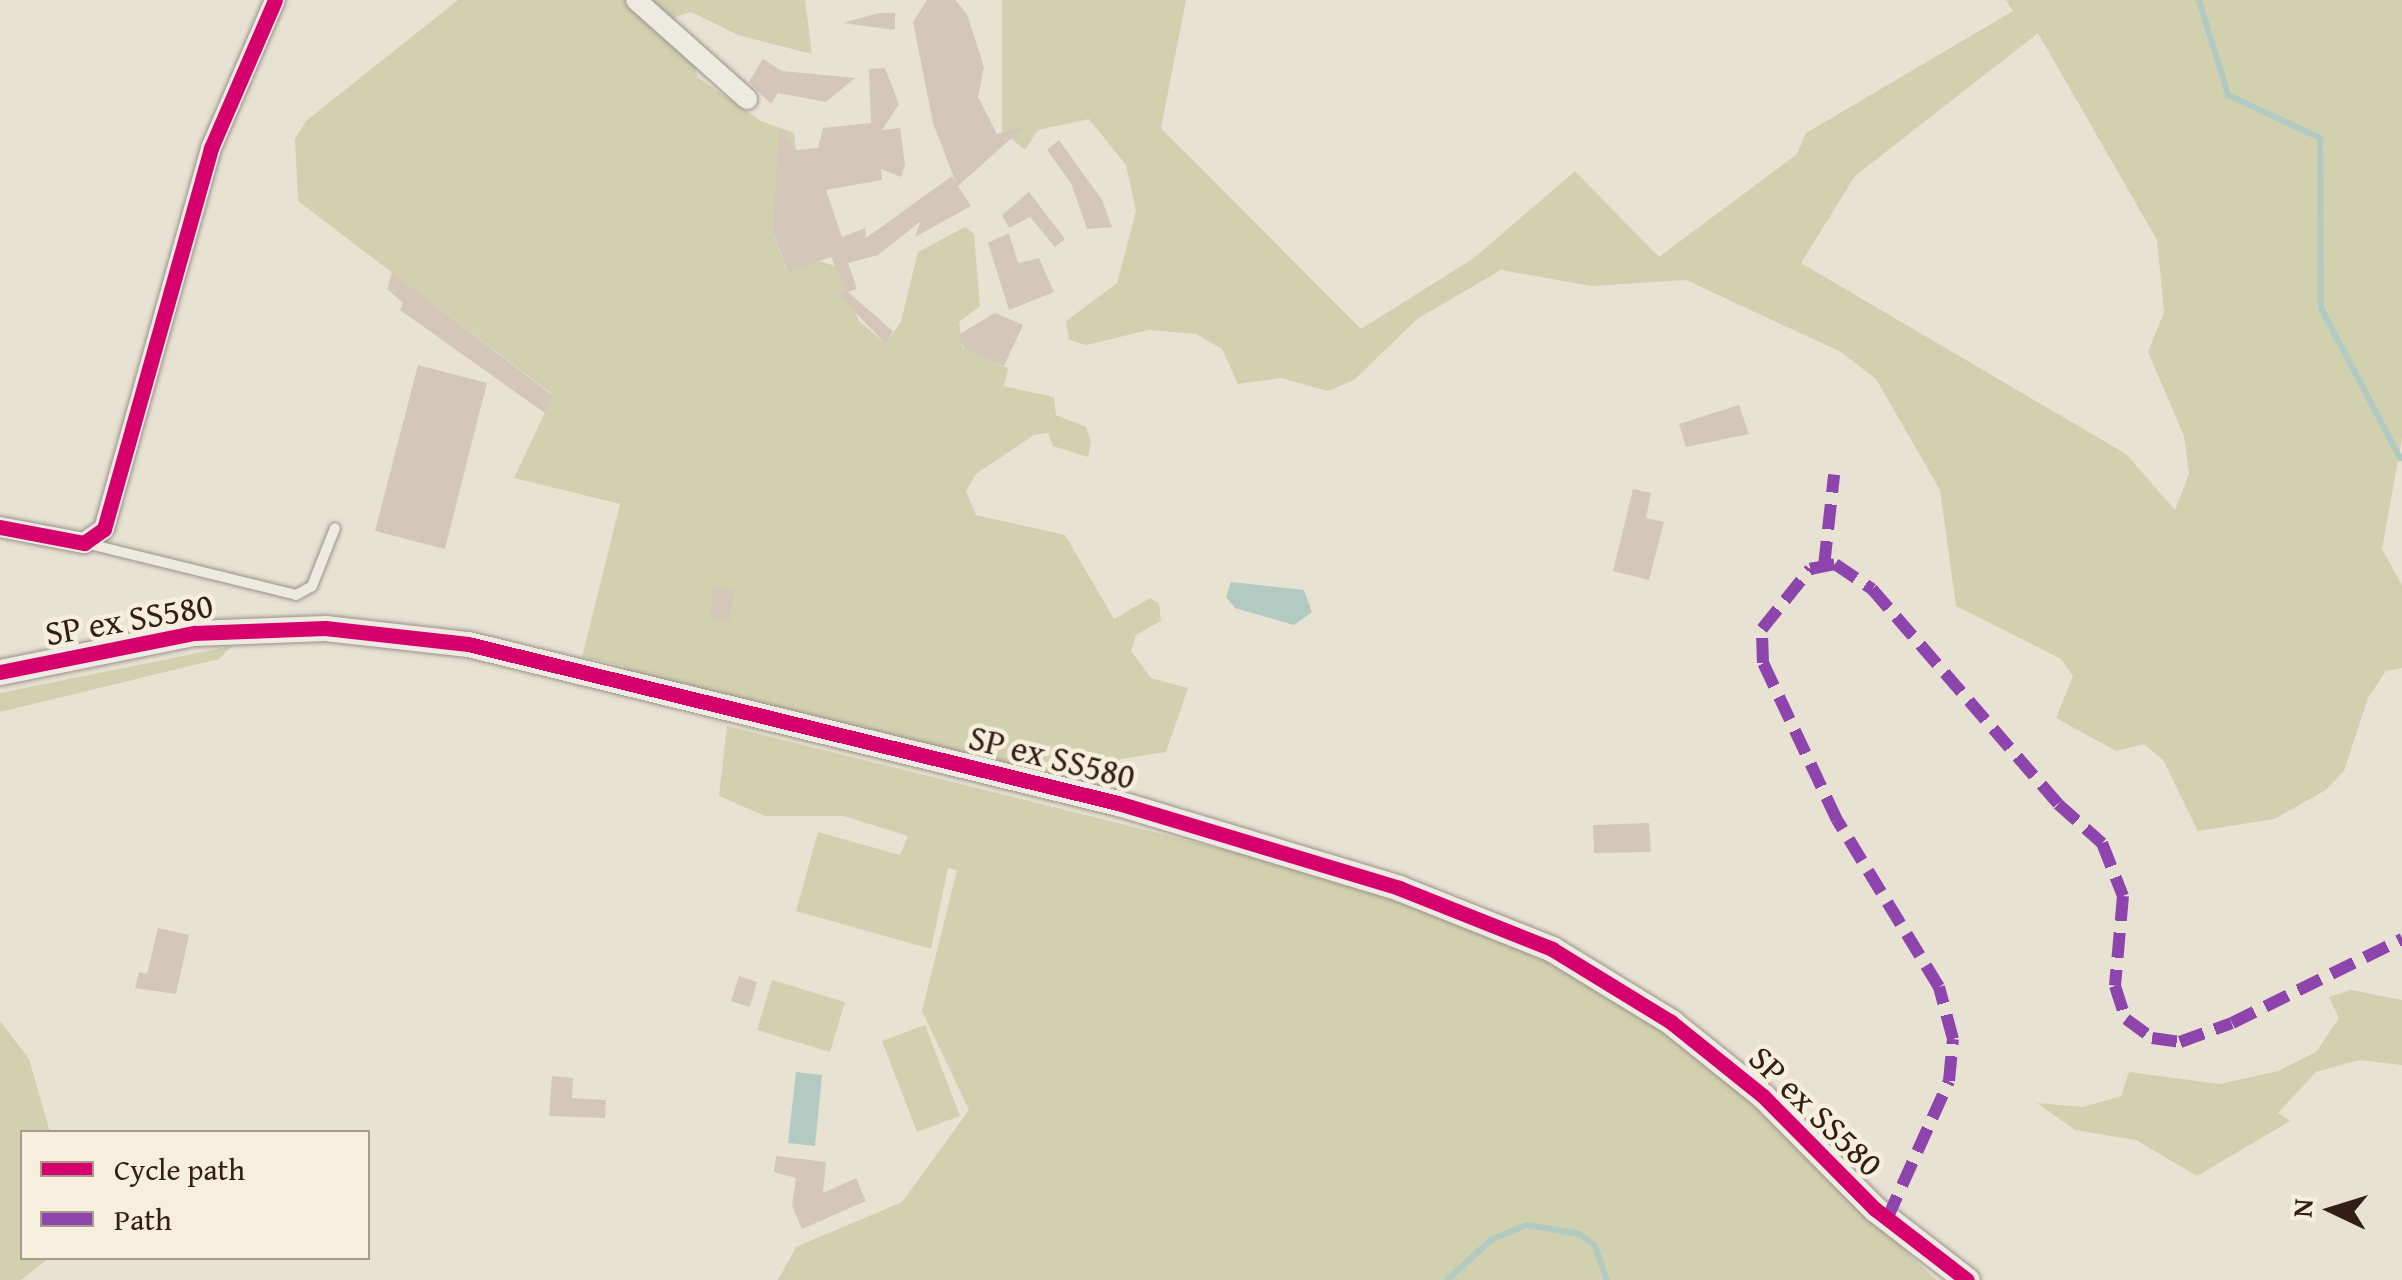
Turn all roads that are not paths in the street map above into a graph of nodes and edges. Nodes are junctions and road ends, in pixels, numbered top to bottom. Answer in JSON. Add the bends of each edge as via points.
{"nodes":[{"id":1,"x":275,"y":0,"type":"edge"},
{"id":2,"x":636,"y":0,"type":"edge"},
{"id":3,"x":747,"y":99,"type":"dead end"},
{"id":4,"x":0,"y":527,"type":"edge"},
{"id":5,"x":335,"y":528,"type":"dead end"},
{"id":6,"x":84,"y":543,"type":"junction"},
{"id":7,"x":0,"y":672,"type":"edge"},
{"id":8,"x":1967,"y":1280,"type":"edge"}],
"edges":[{"from":1,"to":6,"type":"street","via":[[211,148],[104,529]]},
{"from":2,"to":3,"type":"street"},
{"from":4,"to":6,"type":"street"},
{"from":5,"to":6,"type":"lane","via":[[312,586],[296,595]]},
{"from":7,"to":8,"type":"street","name":"SP ex SS580","via":[[194,633],[325,628],[468,644],[1118,804],[1398,888],[1552,949],[1672,1022],[1762,1096],[1875,1209]]}]}
